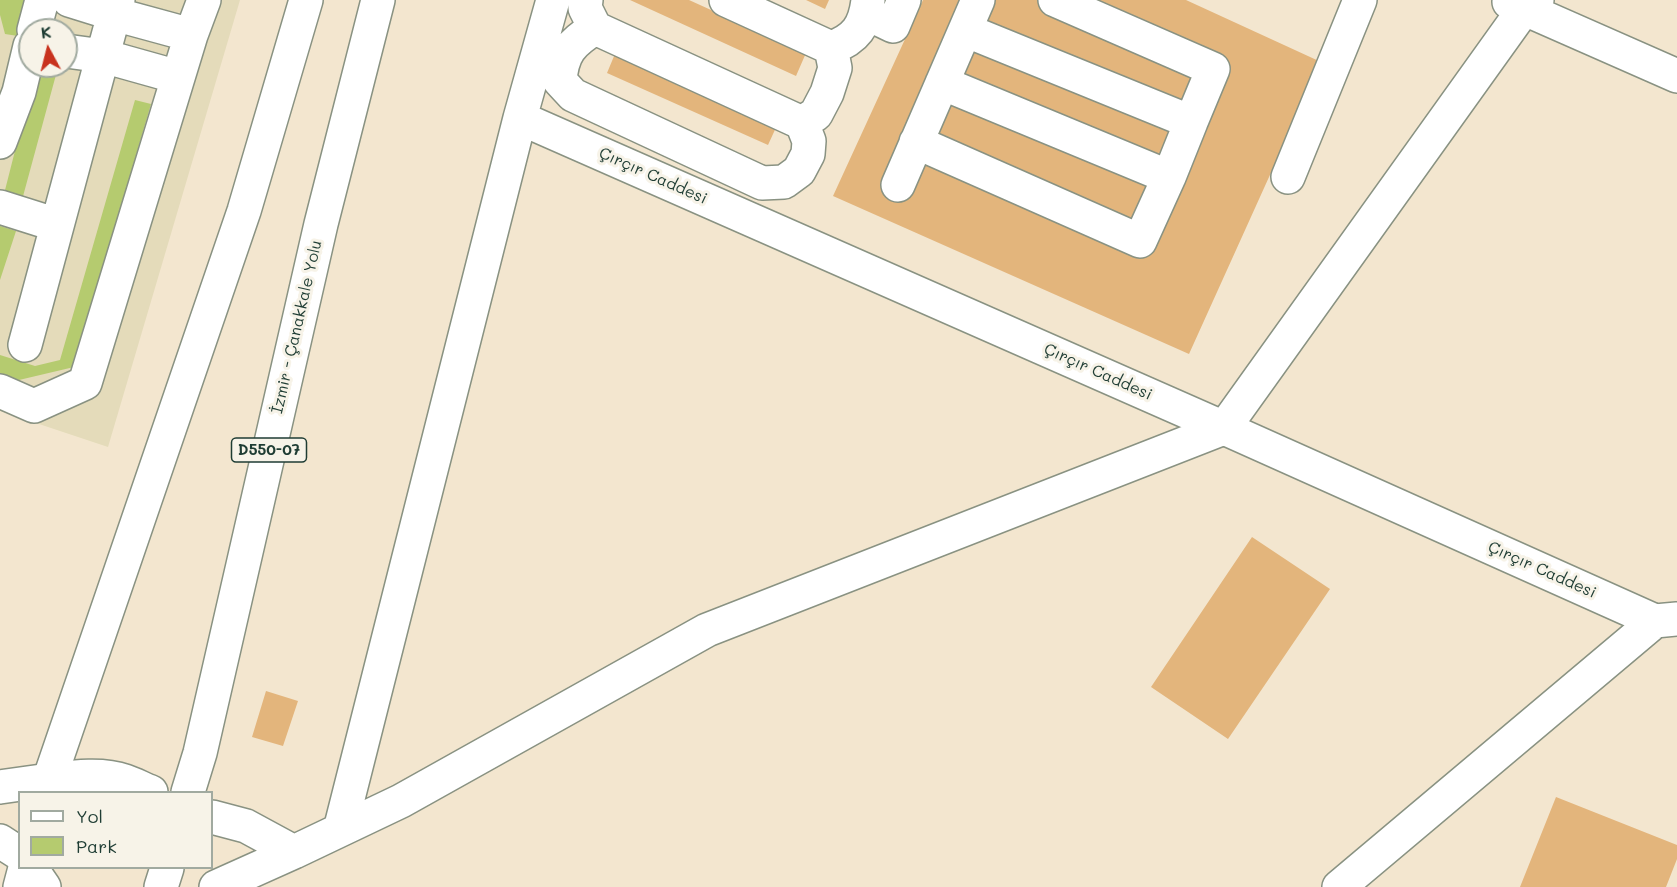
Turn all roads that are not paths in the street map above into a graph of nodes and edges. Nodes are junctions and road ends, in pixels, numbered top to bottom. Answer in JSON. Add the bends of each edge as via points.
{"nodes":[{"id":1,"x":42,"y":0,"type":"edge"},
{"id":2,"x":69,"y":0,"type":"edge"},
{"id":3,"x":204,"y":0,"type":"edge"},
{"id":4,"x":306,"y":0,"type":"edge"},
{"id":5,"x":378,"y":0,"type":"edge"},
{"id":6,"x":553,"y":0,"type":"edge"},
{"id":7,"x":726,"y":0,"type":"edge"},
{"id":8,"x":904,"y":0,"type":"edge"},
{"id":9,"x":978,"y":0,"type":"edge"},
{"id":10,"x":1055,"y":0,"type":"edge"},
{"id":11,"x":1360,"y":0,"type":"edge"},
{"id":12,"x":1522,"y":3,"type":"edge"},
{"id":13,"x":116,"y":7,"type":"edge"},
{"id":14,"x":867,"y":7,"type":"edge"},
{"id":15,"x":591,"y":14,"type":"edge"},
{"id":16,"x":37,"y":18,"type":"edge"},
{"id":17,"x":965,"y":30,"type":"junction"},
{"id":18,"x":191,"y":35,"type":"junction"},
{"id":19,"x":831,"y":48,"type":"junction"},
{"id":20,"x":78,"y":53,"type":"edge"},
{"id":21,"x":103,"y":56,"type":"junction"},
{"id":22,"x":18,"y":70,"type":"edge"},
{"id":23,"x":1677,"y":76,"type":"edge"},
{"id":24,"x":178,"y":77,"type":"junction"},
{"id":25,"x":942,"y":83,"type":"junction"},
{"id":26,"x":9,"y":86,"type":"edge"},
{"id":27,"x":520,"y":118,"type":"junction"},
{"id":28,"x":1191,"y":122,"type":"junction"},
{"id":29,"x":802,"y":123,"type":"junction"},
{"id":30,"x":0,"y":142,"type":"edge"},
{"id":31,"x":916,"y":142,"type":"junction"},
{"id":32,"x":1169,"y":177,"type":"junction"},
{"id":33,"x":1288,"y":177,"type":"dead end"},
{"id":34,"x":898,"y":184,"type":"dead end"},
{"id":35,"x":0,"y":207,"type":"edge"},
{"id":36,"x":57,"y":225,"type":"junction"},
{"id":37,"x":25,"y":345,"type":"dead end"},
{"id":38,"x":0,"y":392,"type":"edge"},
{"id":39,"x":1224,"y":428,"type":"junction"},
{"id":40,"x":1666,"y":620,"type":"edge"},
{"id":41,"x":47,"y":786,"type":"edge"},
{"id":42,"x":0,"y":788,"type":"edge"},
{"id":43,"x":149,"y":791,"type":"edge"},
{"id":44,"x":188,"y":791,"type":"edge"},
{"id":45,"x":213,"y":817,"type":"edge"},
{"id":46,"x":340,"y":830,"type":"junction"},
{"id":47,"x":0,"y":841,"type":"edge"},
{"id":48,"x":294,"y":852,"type":"junction"},
{"id":49,"x":18,"y":854,"type":"edge"},
{"id":50,"x":24,"y":869,"type":"edge"},
{"id":51,"x":32,"y":869,"type":"edge"},
{"id":52,"x":166,"y":869,"type":"edge"},
{"id":53,"x":20,"y":887,"type":"edge"},
{"id":54,"x":44,"y":887,"type":"edge"},
{"id":55,"x":161,"y":887,"type":"edge"},
{"id":56,"x":216,"y":887,"type":"edge"},
{"id":57,"x":1339,"y":887,"type":"edge"}],
"edges":[{"from":1,"to":16,"type":"main road"},
{"from":2,"to":13,"type":"main road"},
{"from":3,"to":18,"type":"main road"},
{"from":4,"to":41,"type":"main road","via":[[244,211]]},
{"from":5,"to":44,"type":"main road","name":"İzmir - Çanakkale Yolu","number":"D550-07","via":[[321,224]]},
{"from":6,"to":27,"type":"main road"},
{"from":7,"to":19,"type":"main road"},
{"from":8,"to":14,"type":"main road","via":[[893,26]]},
{"from":9,"to":17,"type":"main road"},
{"from":10,"to":28,"type":"main road","via":[[1213,69]]},
{"from":11,"to":33,"type":"main road"},
{"from":12,"to":23,"type":"main road"},
{"from":12,"to":39,"type":"main road"},
{"from":13,"to":18,"type":"main road"},
{"from":13,"to":21,"type":"main road"},
{"from":14,"to":19,"type":"main road","via":[[866,18],[849,42]]},
{"from":15,"to":29,"type":"main road"},
{"from":15,"to":29,"type":"main road","via":[[561,63],[561,81],[573,96],[762,183],[784,183],[799,171],[808,154]]},
{"from":17,"to":25,"type":"main road"},
{"from":17,"to":28,"type":"main road"},
{"from":18,"to":24,"type":"main road"},
{"from":19,"to":29,"type":"main road","via":[[835,68],[827,93],[816,114]]},
{"from":20,"to":21,"type":"main road"},
{"from":21,"to":24,"type":"main road"},
{"from":21,"to":36,"type":"main road"},
{"from":22,"to":26,"type":"main road"},
{"from":24,"to":38,"type":"main road","via":[[85,383],[33,406]]},
{"from":25,"to":31,"type":"main road"},
{"from":25,"to":32,"type":"main road"},
{"from":26,"to":30,"type":"main road"},
{"from":27,"to":39,"type":"main road","name":"Çırçır Caddesi"},
{"from":27,"to":46,"type":"main road"},
{"from":28,"to":32,"type":"main road"},
{"from":31,"to":32,"type":"main road","via":[[1140,241]]},
{"from":31,"to":34,"type":"main road"},
{"from":35,"to":36,"type":"main road"},
{"from":36,"to":37,"type":"main road"},
{"from":39,"to":40,"type":"main road","name":"Çırçır Caddesi"},
{"from":39,"to":46,"type":"main road","via":[[707,630],[401,801]]},
{"from":40,"to":57,"type":"main road"},
{"from":41,"to":42,"type":"main road"},
{"from":41,"to":43,"type":"main road","via":[[82,777],[106,778],[123,780]]},
{"from":45,"to":48,"type":"main road","via":[[246,826]]},
{"from":46,"to":48,"type":"main road"},
{"from":47,"to":49,"type":"main road"},
{"from":48,"to":56,"type":"main road"},
{"from":50,"to":53,"type":"main road"},
{"from":51,"to":54,"type":"main road"},
{"from":52,"to":55,"type":"main road"}]}
